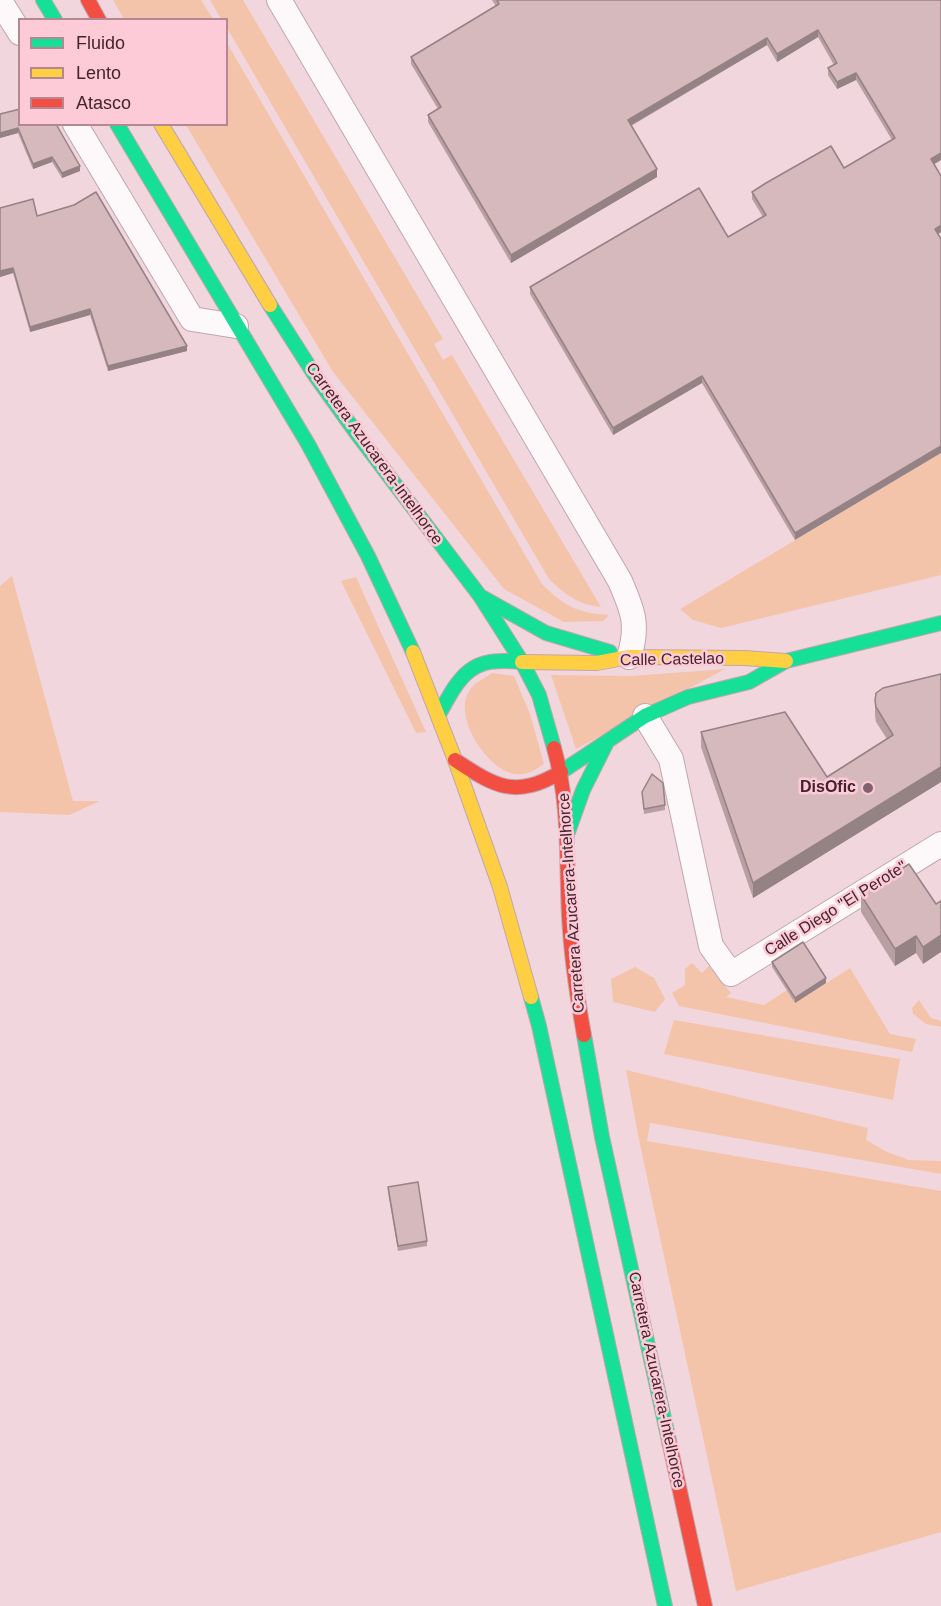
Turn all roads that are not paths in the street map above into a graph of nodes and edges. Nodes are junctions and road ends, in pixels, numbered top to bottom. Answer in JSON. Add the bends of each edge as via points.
{"nodes":[{"id":1,"x":44,"y":0,"type":"edge"},
{"id":2,"x":88,"y":0,"type":"edge"},
{"id":3,"x":279,"y":0,"type":"edge"},
{"id":4,"x":0,"y":1,"type":"edge"},
{"id":5,"x":54,"y":18,"type":"edge"},
{"id":6,"x":98,"y":18,"type":"edge"},
{"id":7,"x":18,"y":30,"type":"edge"},
{"id":8,"x":76,"y":126,"type":"edge"},
{"id":9,"x":118,"y":126,"type":"edge"},
{"id":10,"x":162,"y":126,"type":"edge"},
{"id":11,"x":236,"y":326,"type":"junction"},
{"id":12,"x":480,"y":596,"type":"junction"},
{"id":13,"x":941,"y":623,"type":"edge"},
{"id":14,"x":629,"y":657,"type":"junction"},
{"id":15,"x":786,"y":661,"type":"junction"},
{"id":16,"x":522,"y":662,"type":"junction"},
{"id":17,"x":438,"y":716,"type":"junction"},
{"id":18,"x":645,"y":716,"type":"junction"},
{"id":19,"x":609,"y":740,"type":"junction"},
{"id":20,"x":455,"y":760,"type":"junction"},
{"id":21,"x":561,"y":772,"type":"junction"},
{"id":22,"x":568,"y":832,"type":"junction"},
{"id":23,"x":941,"y":844,"type":"edge"},
{"id":24,"x":665,"y":1606,"type":"edge"},
{"id":25,"x":705,"y":1606,"type":"edge"}],
"edges":[{"from":1,"to":5,"type":"main road"},
{"from":2,"to":6,"type":"main road"},
{"from":3,"to":14,"type":"street","via":[[620,581],[634,617]]},
{"from":4,"to":7,"type":"street"},
{"from":8,"to":11,"type":"street","via":[[192,319]]},
{"from":9,"to":11,"type":"main road"},
{"from":10,"to":12,"type":"main road","name":"Carretera Azucarera-Intelhorce","via":[[314,374]]},
{"from":11,"to":17,"type":"main road","via":[[308,444],[368,556],[409,642]]},
{"from":12,"to":14,"type":"main road","via":[[546,633]]},
{"from":12,"to":16,"type":"main road","name":"Carretera Azucarera-Intelhorce"},
{"from":13,"to":15,"type":"main road","name":"Calle Castelao"},
{"from":14,"to":15,"type":"main road","name":"Calle Castelao"},
{"from":14,"to":16,"type":"main road","name":"Calle Castelao","via":[[597,663]]},
{"from":15,"to":18,"type":"main road","name":"Calle Castelao","via":[[749,682],[688,697]]},
{"from":16,"to":17,"type":"main road","via":[[488,660],[465,672]]},
{"from":16,"to":21,"type":"main road","name":"Carretera Azucarera-Intelhorce","via":[[539,695]]},
{"from":17,"to":20,"type":"main road"},
{"from":18,"to":19,"type":"main road","name":"Calle Castelao"},
{"from":18,"to":23,"type":"street","name":"Calle Diego \"El Perote\"","via":[[671,759],[711,946],[731,974]]},
{"from":19,"to":21,"type":"main road","name":"Calle Castelao"},
{"from":19,"to":22,"type":"main road","via":[[595,763]]},
{"from":20,"to":21,"type":"main road","via":[[506,788],[527,789]]},
{"from":20,"to":24,"type":"main road","via":[[500,887],[540,1026]]},
{"from":21,"to":22,"type":"main road","name":"Carretera Azucarera-Intelhorce"},
{"from":22,"to":25,"type":"main road","name":"Carretera Azucarera-Intelhorce","via":[[569,916],[578,1004],[602,1137]]}]}
